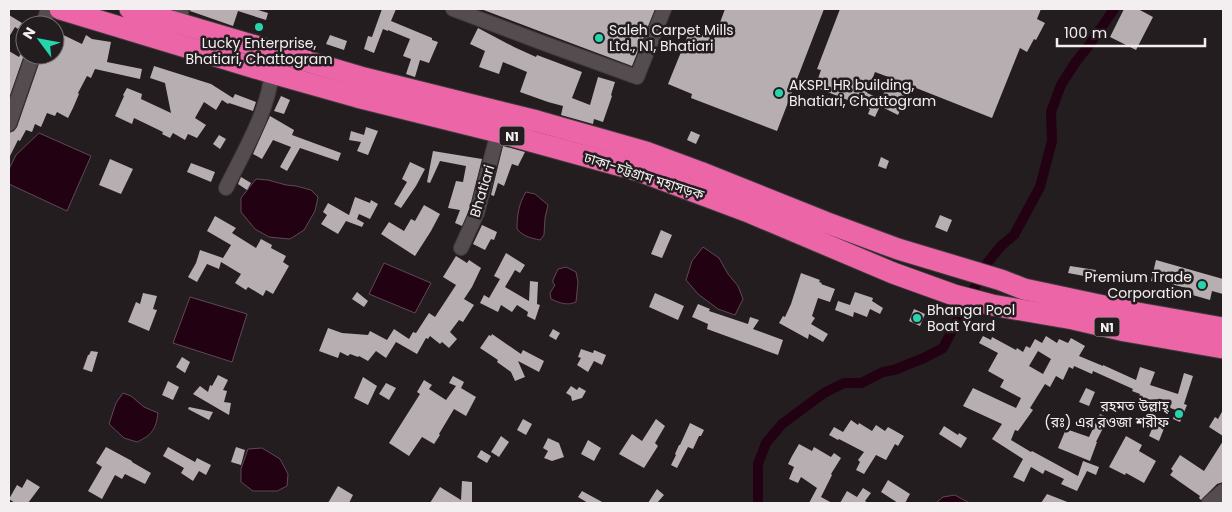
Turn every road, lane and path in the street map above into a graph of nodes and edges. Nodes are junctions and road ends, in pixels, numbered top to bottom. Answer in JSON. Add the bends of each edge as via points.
{"nodes":[{"id":1,"x":60,"y":9,"type":"edge"},
{"id":2,"x":130,"y":9,"type":"edge"},
{"id":3,"x":453,"y":9,"type":"edge"},
{"id":4,"x":664,"y":9,"type":"edge"},
{"id":5,"x":180,"y":16,"type":"edge"},
{"id":6,"x":30,"y":65,"type":"edge"},
{"id":7,"x":272,"y":73,"type":"junction"},
{"id":8,"x":9,"y":124,"type":"edge"},
{"id":9,"x":498,"y":132,"type":"junction"},
{"id":10,"x":226,"y":188,"type":"dead end"},
{"id":11,"x":461,"y":248,"type":"dead end"},
{"id":12,"x":1223,"y":328,"type":"edge"},
{"id":13,"x":1223,"y":348,"type":"edge"},
{"id":14,"x":1223,"y":491,"type":"edge"},
{"id":15,"x":1209,"y":503,"type":"edge"}],
"edges":[{"from":1,"to":7,"type":"highway","name":"ঢাকা-চট্টগ্রাম মহাসড়ক","number":"N1"},
{"from":2,"to":5,"type":"highway","name":"ঢাকা-চট্টগ্রাম মহাসড়ক","number":"N1"},
{"from":3,"to":4,"type":"street","via":[[637,77]]},
{"from":5,"to":12,"type":"highway","name":"ঢাকা-চট্টগ্রাম মহাসড়ক","number":"N1","via":[[364,78],[646,152],[898,250],[1024,288]]},
{"from":6,"to":8,"type":"street"},
{"from":7,"to":9,"type":"highway","name":"ঢাকা-চট্টগ্রাম মহাসড়ক","number":"N1"},
{"from":7,"to":10,"type":"street","via":[[255,129]]},
{"from":9,"to":11,"type":"street","name":"Bhatiari","via":[[477,213]]},
{"from":9,"to":13,"type":"highway","name":"ঢাকা-চট্টগ্রাম মহাসড়ক","number":"N1","via":[[639,171],[954,295]]},
{"from":14,"to":15,"type":"street"}]}
